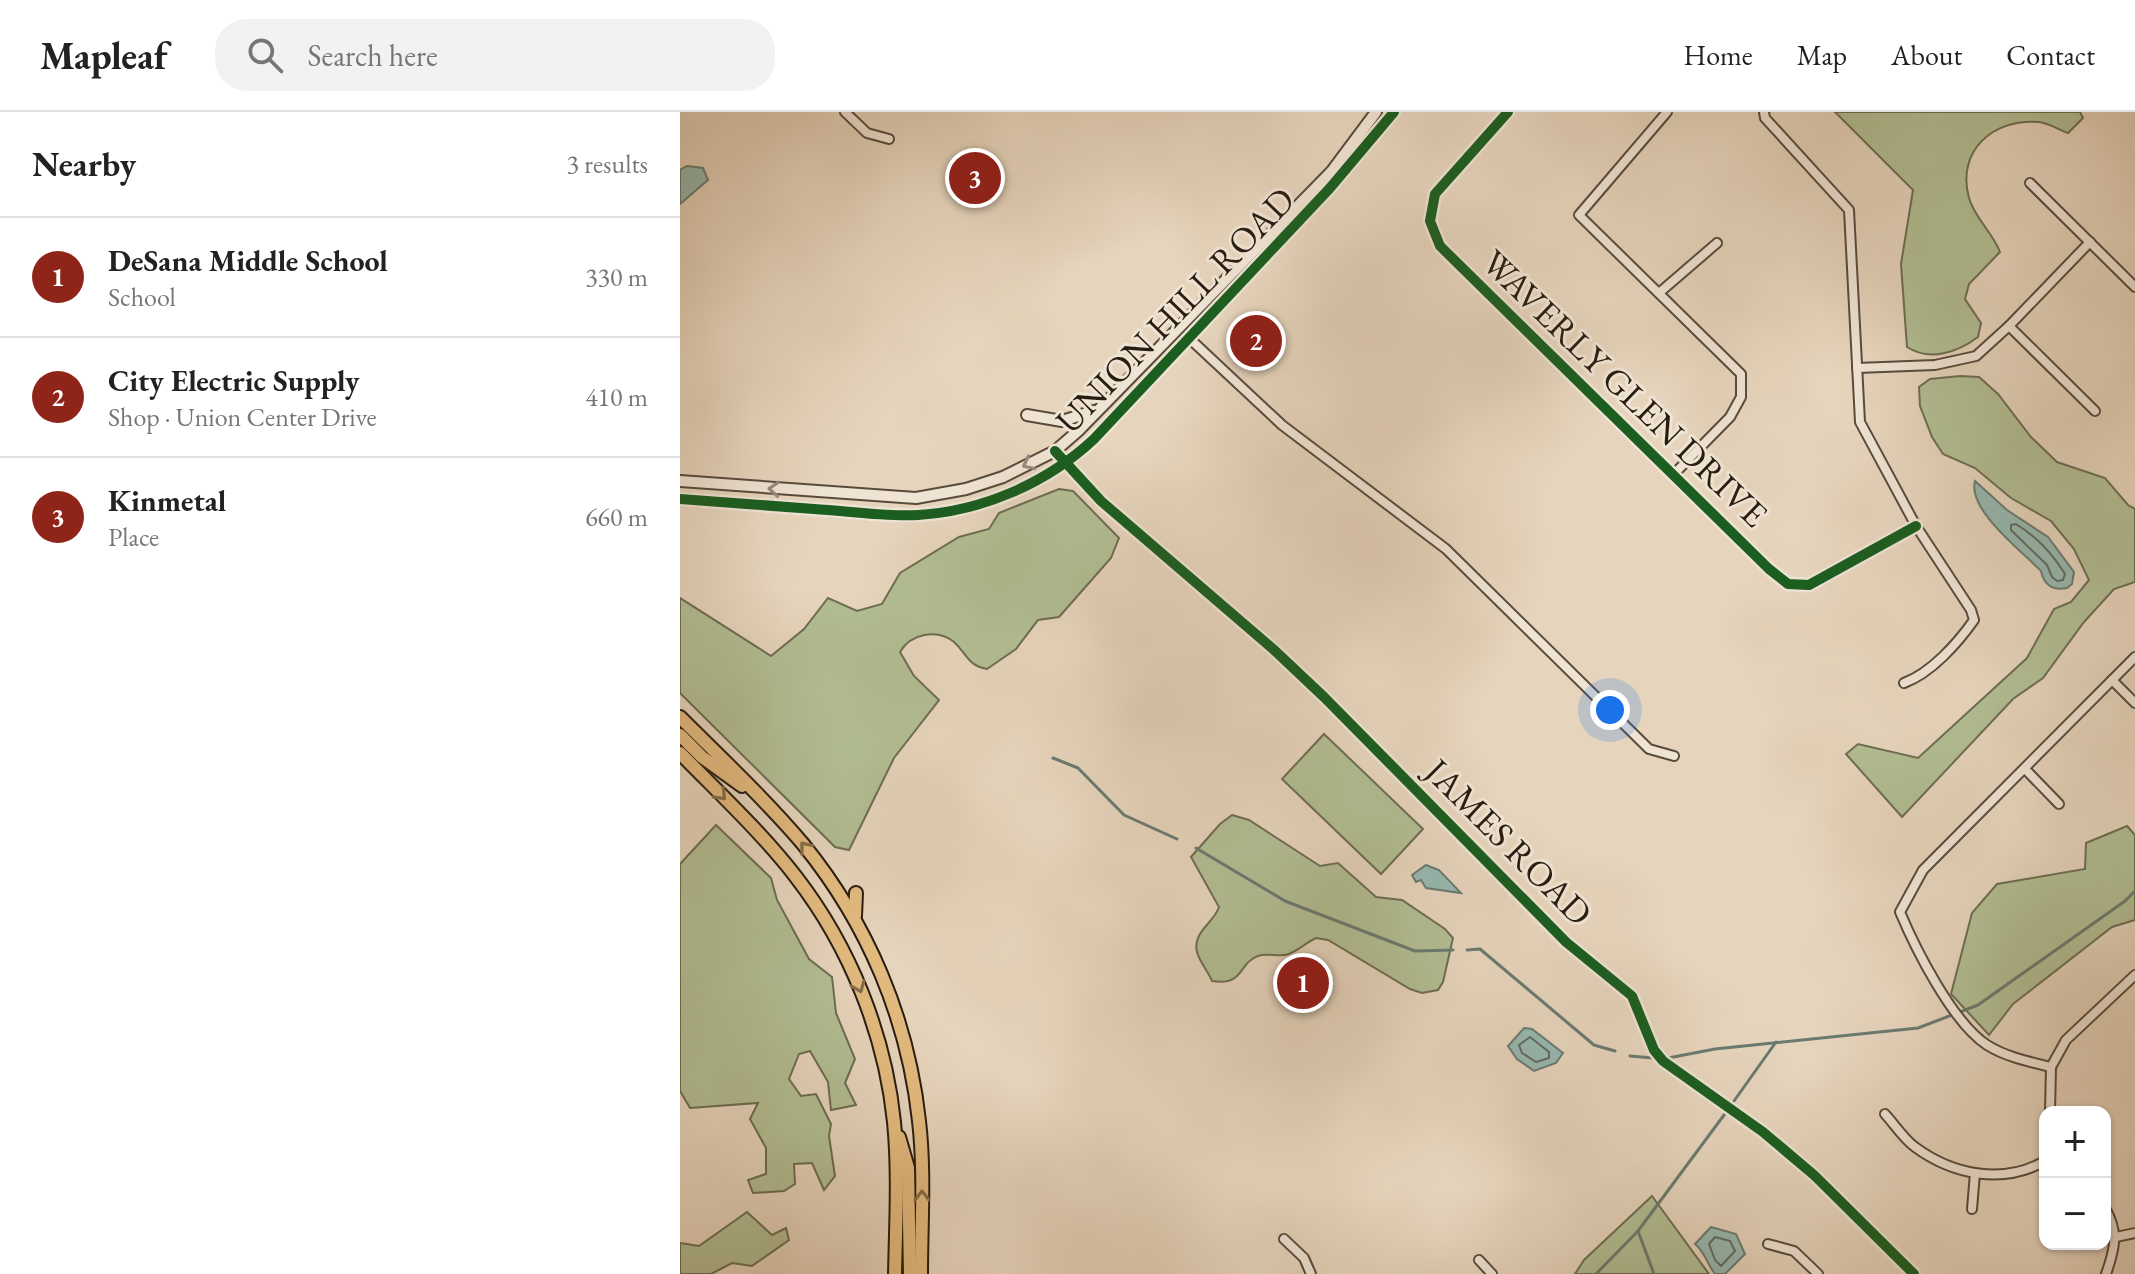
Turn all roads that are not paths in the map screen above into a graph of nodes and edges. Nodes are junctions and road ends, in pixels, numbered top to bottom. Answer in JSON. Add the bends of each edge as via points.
{"nodes":[{"id":1,"x":845,"y":112,"type":"edge"},
{"id":2,"x":1376,"y":112,"type":"edge"},
{"id":3,"x":1394,"y":112,"type":"edge"},
{"id":4,"x":1508,"y":112,"type":"edge"},
{"id":5,"x":1667,"y":112,"type":"edge"},
{"id":6,"x":1764,"y":112,"type":"edge"},
{"id":7,"x":889,"y":139,"type":"dead end"},
{"id":8,"x":2030,"y":183,"type":"dead end"},
{"id":9,"x":2090,"y":242,"type":"junction"},
{"id":10,"x":1717,"y":243,"type":"dead end"},
{"id":11,"x":2135,"y":287,"type":"edge"},
{"id":12,"x":1659,"y":293,"type":"junction"},
{"id":13,"x":2009,"y":326,"type":"junction"},
{"id":14,"x":1189,"y":338,"type":"junction"},
{"id":15,"x":1857,"y":368,"type":"junction"},
{"id":16,"x":1100,"y":409,"type":"junction"},
{"id":17,"x":2095,"y":411,"type":"dead end"},
{"id":18,"x":1027,"y":415,"type":"dead end"},
{"id":19,"x":1055,"y":451,"type":"junction"},
{"id":20,"x":1066,"y":464,"type":"junction"},
{"id":21,"x":1673,"y":475,"type":"junction"},
{"id":22,"x":680,"y":481,"type":"edge"},
{"id":23,"x":680,"y":499,"type":"edge"},
{"id":24,"x":1916,"y":526,"type":"junction"},
{"id":25,"x":2135,"y":657,"type":"edge"},
{"id":26,"x":2112,"y":680,"type":"junction"},
{"id":27,"x":1904,"y":683,"type":"dead end"},
{"id":28,"x":2135,"y":703,"type":"edge"},
{"id":29,"x":680,"y":717,"type":"edge"},
{"id":30,"x":680,"y":735,"type":"edge"},
{"id":31,"x":680,"y":753,"type":"edge"},
{"id":32,"x":1674,"y":756,"type":"dead end"},
{"id":33,"x":2025,"y":769,"type":"junction"},
{"id":34,"x":758,"y":796,"type":"junction"},
{"id":35,"x":2059,"y":804,"type":"dead end"},
{"id":36,"x":856,"y":893,"type":"dead end"},
{"id":37,"x":855,"y":919,"type":"junction"},
{"id":38,"x":2135,"y":975,"type":"edge"},
{"id":39,"x":2051,"y":1067,"type":"junction"},
{"id":40,"x":2050,"y":1106,"type":"edge"},
{"id":41,"x":1885,"y":1114,"type":"dead end"},
{"id":42,"x":894,"y":1123,"type":"junction"},
{"id":43,"x":2039,"y":1164,"type":"edge"},
{"id":44,"x":1975,"y":1173,"type":"junction"},
{"id":45,"x":1972,"y":1209,"type":"dead end"},
{"id":46,"x":2111,"y":1218,"type":"edge"},
{"id":47,"x":2135,"y":1233,"type":"edge"},
{"id":48,"x":2116,"y":1237,"type":"junction"},
{"id":49,"x":1284,"y":1239,"type":"dead end"},
{"id":50,"x":1768,"y":1244,"type":"dead end"},
{"id":51,"x":1479,"y":1260,"type":"dead end"},
{"id":52,"x":895,"y":1274,"type":"edge"},
{"id":53,"x":910,"y":1274,"type":"edge"},
{"id":54,"x":921,"y":1274,"type":"edge"},
{"id":55,"x":1311,"y":1274,"type":"edge"},
{"id":56,"x":1492,"y":1274,"type":"edge"},
{"id":57,"x":1818,"y":1274,"type":"edge"},
{"id":58,"x":1914,"y":1274,"type":"edge"},
{"id":59,"x":2106,"y":1274,"type":"edge"}],
"edges":[{"from":1,"to":7,"type":"street","via":[[867,133]]},
{"from":2,"to":16,"type":"street","name":"UNION HILL ROAD","via":[[1332,171]]},
{"from":3,"to":14,"type":"street","name":"UNION HILL ROAD"},
{"from":4,"to":21,"type":"street","name":"WAVERLY GLEN DRIVE","via":[[1435,194],[1430,221],[1434,234],[1440,246]]},
{"from":5,"to":12,"type":"street","via":[[1579,215]]},
{"from":6,"to":15,"type":"street","via":[[1849,210]]},
{"from":8,"to":9,"type":"street"},
{"from":9,"to":11,"type":"street"},
{"from":9,"to":13,"type":"street"},
{"from":10,"to":12,"type":"street"},
{"from":12,"to":21,"type":"street","via":[[1741,374],[1741,397],[1730,417]]},
{"from":13,"to":15,"type":"street","via":[[1976,356],[1935,365]]},
{"from":13,"to":17,"type":"street"},
{"from":14,"to":20,"type":"street","name":"UNION HILL ROAD"},
{"from":14,"to":32,"type":"street","via":[[1282,425],[1446,549],[1649,749]]},
{"from":15,"to":24,"type":"street","via":[[1860,422]]},
{"from":16,"to":18,"type":"street","via":[[1062,421]]},
{"from":16,"to":19,"type":"street","name":"UNION HILL ROAD"},
{"from":19,"to":20,"type":"street","name":"JAMES ROAD"},
{"from":19,"to":22,"type":"street","name":"UNION HILL ROAD","one_way":true,"via":[[1003,477],[916,498]]},
{"from":20,"to":23,"type":"street","name":"UNION HILL ROAD","via":[[1004,495],[925,515]]},
{"from":20,"to":58,"type":"street","name":"JAMES ROAD","via":[[1101,501],[1314,687],[1566,942],[1632,996],[1663,1061],[1814,1175]]},
{"from":21,"to":24,"type":"street","name":"WAVERLY GLEN DRIVE","via":[[1788,584],[1809,585]]},
{"from":24,"to":27,"type":"street","via":[[1974,620],[1919,677]]},
{"from":25,"to":26,"type":"street"},
{"from":26,"to":28,"type":"street"},
{"from":26,"to":33,"type":"street"},
{"from":29,"to":34,"type":"main road"},
{"from":30,"to":34,"type":"main road","via":[[722,773]]},
{"from":31,"to":42,"type":"main road","one_way":true,"via":[[775,851],[832,932],[872,1022]]},
{"from":33,"to":35,"type":"street"},
{"from":33,"to":39,"type":"street","via":[[1923,870],[1900,912],[1918,953],[1967,1026],[1987,1045]]},
{"from":37,"to":34,"type":"main road","one_way":true,"via":[[816,861]]},
{"from":36,"to":37,"type":"main road"},
{"from":54,"to":37,"type":"main road","one_way":true,"via":[[921,1139],[911,1072],[890,994]]},
{"from":38,"to":39,"type":"street","via":[[2066,1040]]},
{"from":39,"to":40,"type":"street"},
{"from":41,"to":44,"type":"street","via":[[1914,1146]]},
{"from":42,"to":52,"type":"main road"},
{"from":42,"to":53,"type":"main road","via":[[908,1168]]},
{"from":43,"to":44,"type":"street","via":[[1998,1176]]},
{"from":44,"to":45,"type":"street"},
{"from":46,"to":48,"type":"street"},
{"from":47,"to":48,"type":"street"},
{"from":48,"to":59,"type":"street"},
{"from":49,"to":55,"type":"street","via":[[1304,1258]]},
{"from":50,"to":57,"type":"street","via":[[1794,1251]]},
{"from":51,"to":56,"type":"street"}]}
